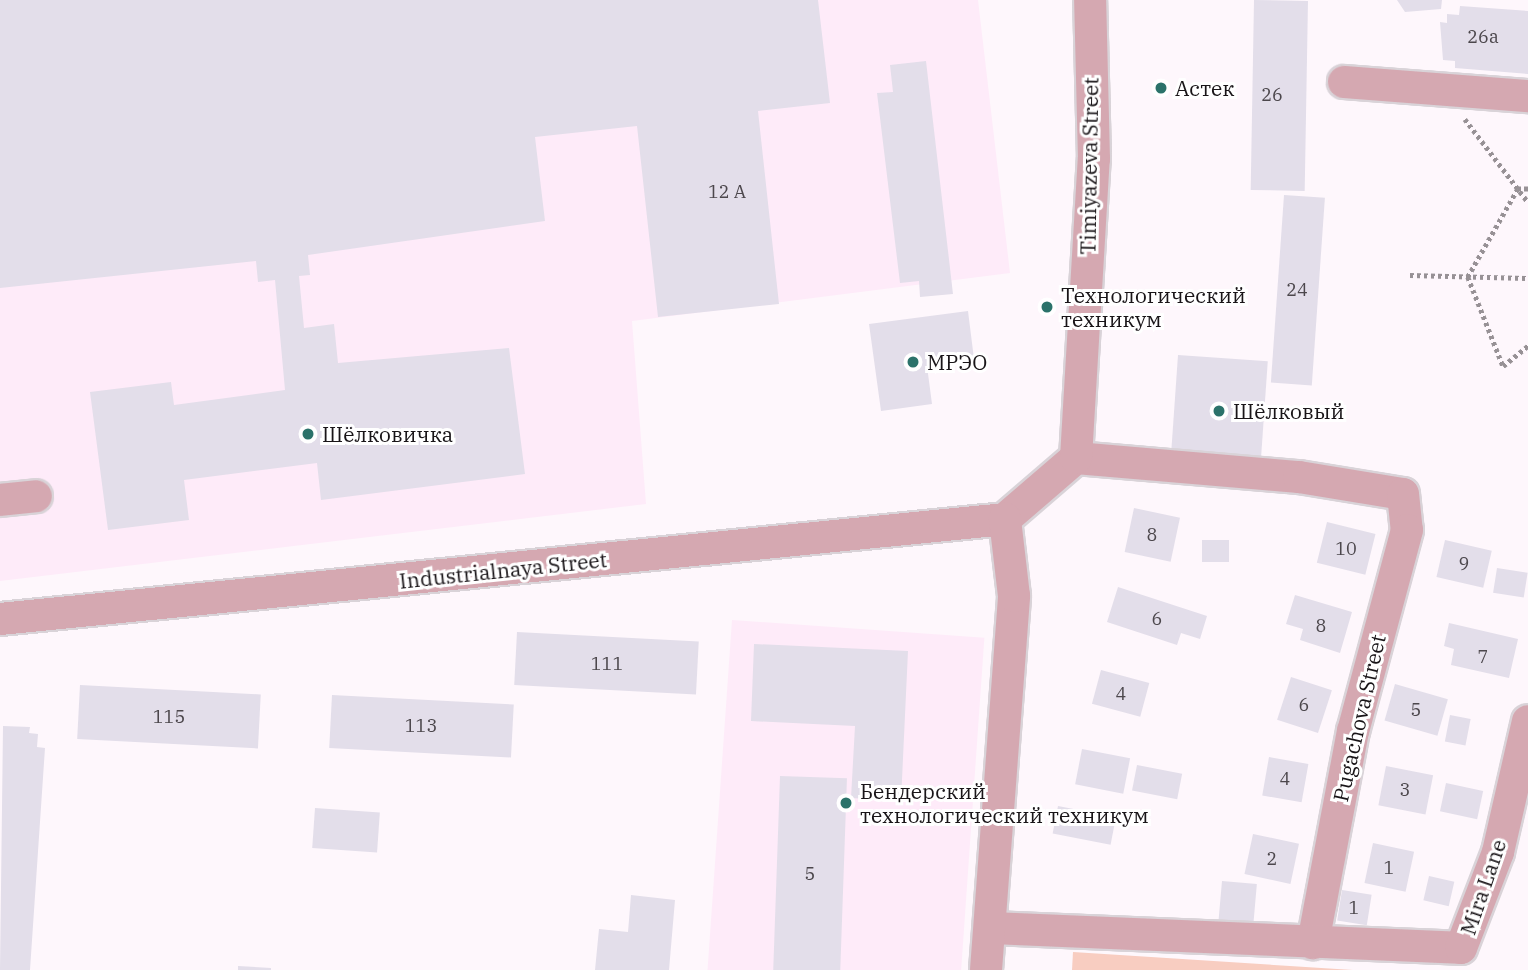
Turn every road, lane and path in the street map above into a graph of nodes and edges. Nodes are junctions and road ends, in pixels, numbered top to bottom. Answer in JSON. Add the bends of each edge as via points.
{"nodes":[{"id":1,"x":1090,"y":0,"type":"edge"},
{"id":2,"x":1344,"y":82,"type":"dead end"},
{"id":3,"x":1443,"y":90,"type":"junction"},
{"id":4,"x":1528,"y":96,"type":"edge"},
{"id":5,"x":1518,"y":189,"type":"junction"},
{"id":6,"x":1528,"y":189,"type":"edge"},
{"id":7,"x":1528,"y":202,"type":"edge"},
{"id":8,"x":1410,"y":275,"type":"dead end"},
{"id":9,"x":1468,"y":277,"type":"junction"},
{"id":10,"x":1528,"y":278,"type":"edge"},
{"id":11,"x":1528,"y":345,"type":"edge"},
{"id":12,"x":1076,"y":458,"type":"junction"},
{"id":13,"x":36,"y":496,"type":"dead end"},
{"id":14,"x":0,"y":500,"type":"edge"},
{"id":15,"x":1005,"y":519,"type":"junction"},
{"id":16,"x":0,"y":619,"type":"edge"},
{"id":17,"x":1528,"y":721,"type":"edge"},
{"id":18,"x":990,"y":928,"type":"junction"},
{"id":19,"x":1313,"y":943,"type":"junction"},
{"id":20,"x":986,"y":970,"type":"edge"}],
"edges":[{"from":1,"to":12,"type":"street","name":"Timiyazeva Street","via":[[1094,159]]},
{"from":2,"to":3,"type":"street"},
{"from":3,"to":4,"type":"street"},
{"from":3,"to":5,"type":"path"},
{"from":5,"to":6,"type":"path"},
{"from":5,"to":7,"type":"path"},
{"from":5,"to":9,"type":"path"},
{"from":8,"to":9,"type":"path"},
{"from":9,"to":10,"type":"path"},
{"from":9,"to":11,"type":"path","via":[[1503,366]]},
{"from":12,"to":15,"type":"street"},
{"from":12,"to":19,"type":"street","name":"Pugachova Street","via":[[1299,477],[1403,494],[1407,530],[1353,731]]},
{"from":13,"to":14,"type":"street"},
{"from":15,"to":16,"type":"street","name":"Industrialnaya Street"},
{"from":15,"to":18,"type":"street","via":[[1014,596]]},
{"from":17,"to":19,"type":"street","name":"Mira Lane","via":[[1497,852],[1461,948]]},
{"from":18,"to":19,"type":"street"},
{"from":18,"to":20,"type":"street"}]}
